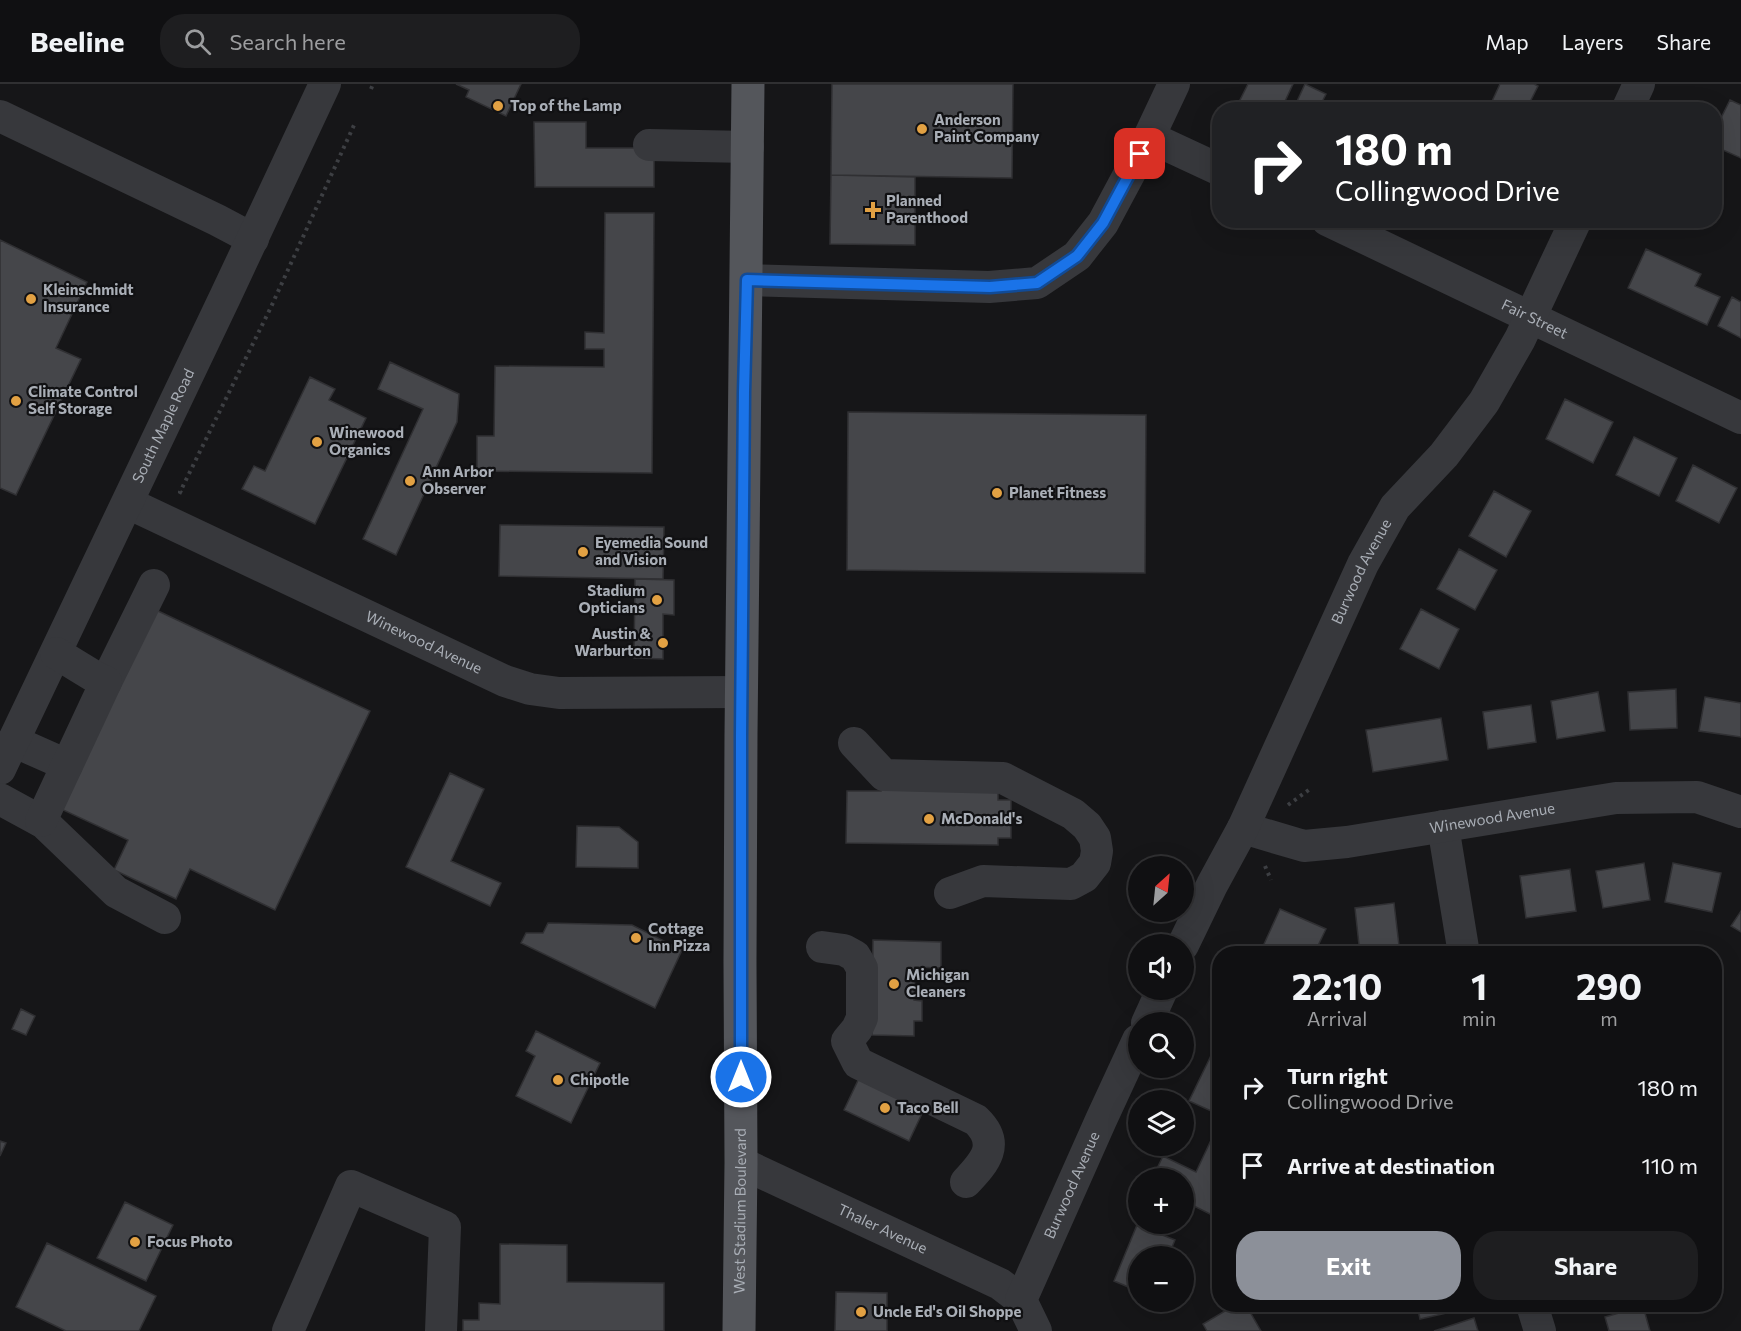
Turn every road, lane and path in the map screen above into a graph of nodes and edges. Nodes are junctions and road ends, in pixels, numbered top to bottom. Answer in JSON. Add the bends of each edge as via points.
{"nodes":[{"id":1,"x":325,"y":84,"type":"edge"},
{"id":2,"x":748,"y":84,"type":"edge"},
{"id":3,"x":1174,"y":84,"type":"edge"},
{"id":4,"x":1639,"y":84,"type":"edge"},
{"id":5,"x":1631,"y":102,"type":"edge"},
{"id":6,"x":0,"y":116,"type":"edge"},
{"id":7,"x":355,"y":123,"type":"dead end"},
{"id":8,"x":1149,"y":137,"type":"junction"},
{"id":9,"x":649,"y":145,"type":"dead end"},
{"id":10,"x":748,"y":147,"type":"junction"},
{"id":11,"x":1212,"y":166,"type":"edge"},
{"id":12,"x":1345,"y":228,"type":"edge"},
{"id":13,"x":1572,"y":228,"type":"edge"},
{"id":14,"x":253,"y":239,"type":"junction"},
{"id":15,"x":747,"y":280,"type":"junction"},
{"id":16,"x":1531,"y":316,"type":"junction"},
{"id":17,"x":1741,"y":418,"type":"edge"},
{"id":18,"x":190,"y":497,"type":"dead end"},
{"id":19,"x":128,"y":503,"type":"junction"},
{"id":20,"x":154,"y":585,"type":"dead end"},
{"id":21,"x":56,"y":653,"type":"junction"},
{"id":22,"x":106,"y":682,"type":"junction"},
{"id":23,"x":741,"y":692,"type":"junction"},
{"id":24,"x":13,"y":741,"type":"junction"},
{"id":25,"x":854,"y":744,"type":"dead end"},
{"id":26,"x":67,"y":765,"type":"junction"},
{"id":27,"x":0,"y":770,"type":"edge"},
{"id":28,"x":1310,"y":789,"type":"dead end"},
{"id":29,"x":0,"y":799,"type":"edge"},
{"id":30,"x":1288,"y":805,"type":"dead end"},
{"id":31,"x":1741,"y":812,"type":"edge"},
{"id":32,"x":41,"y":821,"type":"junction"},
{"id":33,"x":1443,"y":826,"type":"junction"},
{"id":34,"x":1243,"y":828,"type":"junction"},
{"id":35,"x":1263,"y":861,"type":"dead end"},
{"id":36,"x":1271,"y":880,"type":"dead end"},
{"id":37,"x":950,"y":893,"type":"dead end"},
{"id":38,"x":165,"y":918,"type":"dead end"},
{"id":39,"x":1189,"y":934,"type":"edge"},
{"id":40,"x":1463,"y":946,"type":"edge"},
{"id":41,"x":822,"y":947,"type":"dead end"},
{"id":42,"x":1128,"y":1061,"type":"edge"},
{"id":43,"x":741,"y":1164,"type":"junction"},
{"id":44,"x":966,"y":1182,"type":"dead end"},
{"id":45,"x":1021,"y":1300,"type":"junction"},
{"id":46,"x":1534,"y":1312,"type":"edge"},
{"id":47,"x":288,"y":1331,"type":"edge"},
{"id":48,"x":441,"y":1331,"type":"edge"},
{"id":49,"x":739,"y":1331,"type":"edge"},
{"id":50,"x":1036,"y":1331,"type":"edge"},
{"id":51,"x":1540,"y":1331,"type":"edge"}],
"edges":[{"from":1,"to":14,"type":"street","name":"South Maple Road"},
{"from":2,"to":10,"type":"main road","name":"West Stadium Boulevard"},
{"from":3,"to":8,"type":"street"},
{"from":4,"to":5,"type":"street"},
{"from":6,"to":14,"type":"street"},
{"from":7,"to":18,"type":"path","via":[[180,492]]},
{"from":8,"to":11,"type":"street"},
{"from":8,"to":15,"type":"street","via":[[1103,223],[1077,256],[1037,283],[990,287]]},
{"from":9,"to":10,"type":"street"},
{"from":10,"to":15,"type":"main road","name":"West Stadium Boulevard"},
{"from":12,"to":16,"type":"street","name":"Fair Street"},
{"from":13,"to":16,"type":"street","name":"Burwood Avenue"},
{"from":14,"to":19,"type":"street","name":"South Maple Road"},
{"from":15,"to":23,"type":"main road","name":"West Stadium Boulevard"},
{"from":16,"to":17,"type":"street","name":"Fair Street"},
{"from":16,"to":34,"type":"street","name":"Burwood Avenue","via":[[1484,402],[1444,455],[1395,507],[1363,564]]},
{"from":19,"to":21,"type":"street","name":"South Maple Road"},
{"from":19,"to":23,"type":"street","name":"Winewood Avenue","via":[[530,689],[559,693]]},
{"from":20,"to":22,"type":"street"},
{"from":21,"to":22,"type":"street"},
{"from":21,"to":24,"type":"street","name":"South Maple Road"},
{"from":22,"to":26,"type":"street"},
{"from":23,"to":43,"type":"main road","name":"West Stadium Boulevard"},
{"from":24,"to":26,"type":"street"},
{"from":24,"to":27,"type":"street","name":"South Maple Road"},
{"from":25,"to":37,"type":"street","via":[[884,775],[1003,778],[1073,814],[1095,838],[1095,863],[1084,877],[1071,884],[983,881]]},
{"from":26,"to":32,"type":"street"},
{"from":28,"to":30,"type":"path"},
{"from":29,"to":32,"type":"street"},
{"from":31,"to":33,"type":"street","name":"Winewood Avenue","via":[[1697,797],[1617,798]]},
{"from":32,"to":38,"type":"street","via":[[116,892]]},
{"from":33,"to":34,"type":"street","name":"Winewood Avenue","via":[[1304,846]]},
{"from":33,"to":40,"type":"street"},
{"from":34,"to":39,"type":"street","name":"Burwood Avenue"},
{"from":35,"to":36,"type":"path"},
{"from":41,"to":44,"type":"street","via":[[844,950],[855,956],[862,968],[862,1017],[847,1041],[858,1064],[976,1120],[984,1128],[989,1139],[987,1152]]},
{"from":42,"to":45,"type":"street","name":"Burwood Avenue"},
{"from":43,"to":45,"type":"street","name":"Thaler Avenue","via":[[1000,1284]]},
{"from":43,"to":49,"type":"main road","name":"West Stadium Boulevard"},
{"from":45,"to":50,"type":"street"},
{"from":46,"to":51,"type":"street"},
{"from":47,"to":48,"type":"street","via":[[351,1186],[445,1227]]}]}
